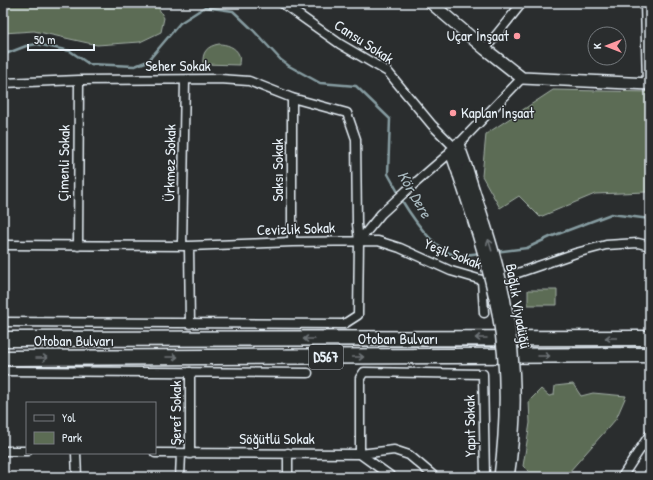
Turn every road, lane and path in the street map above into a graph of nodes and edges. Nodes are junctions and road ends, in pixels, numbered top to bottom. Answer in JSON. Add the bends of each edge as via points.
{"nodes":[{"id":1,"x":282,"y":3,"type":"edge"},
{"id":2,"x":431,"y":3,"type":"edge"},
{"id":3,"x":522,"y":3,"type":"edge"},
{"id":4,"x":645,"y":3,"type":"edge"},
{"id":5,"x":485,"y":49,"type":"junction"},
{"id":6,"x":522,"y":78,"type":"junction"},
{"id":7,"x":79,"y":80,"type":"junction"},
{"id":8,"x":185,"y":80,"type":"junction"},
{"id":9,"x":3,"y":83,"type":"edge"},
{"id":10,"x":649,"y":84,"type":"edge"},
{"id":11,"x":292,"y":98,"type":"junction"},
{"id":12,"x":455,"y":148,"type":"junction"},
{"id":13,"x":463,"y":171,"type":"junction"},
{"id":14,"x":359,"y":241,"type":"junction"},
{"id":15,"x":292,"y":242,"type":"junction"},
{"id":16,"x":3,"y":245,"type":"edge"},
{"id":17,"x":78,"y":246,"type":"junction"},
{"id":18,"x":186,"y":246,"type":"junction"},
{"id":19,"x":650,"y":246,"type":"edge"},
{"id":20,"x":482,"y":280,"type":"junction"},
{"id":21,"x":484,"y":313,"type":"dead end"},
{"id":22,"x":3,"y":322,"type":"edge"},
{"id":23,"x":190,"y":324,"type":"junction"},
{"id":24,"x":650,"y":338,"type":"edge"},
{"id":25,"x":3,"y":339,"type":"edge"},
{"id":26,"x":650,"y":356,"type":"edge"},
{"id":27,"x":3,"y":358,"type":"edge"},
{"id":28,"x":3,"y":371,"type":"edge"},
{"id":29,"x":190,"y":372,"type":"junction"},
{"id":30,"x":308,"y":373,"type":"dead end"},
{"id":31,"x":650,"y":434,"type":"edge"},
{"id":32,"x":3,"y":451,"type":"edge"},
{"id":33,"x":26,"y":451,"type":"edge"},
{"id":34,"x":156,"y":453,"type":"edge"},
{"id":35,"x":288,"y":453,"type":"junction"},
{"id":36,"x":76,"y":454,"type":"edge"},
{"id":37,"x":181,"y":454,"type":"junction"},
{"id":38,"x":190,"y":454,"type":"junction"},
{"id":39,"x":360,"y":454,"type":"junction"},
{"id":40,"x":76,"y":477,"type":"edge"},
{"id":41,"x":180,"y":477,"type":"edge"},
{"id":42,"x":288,"y":477,"type":"edge"},
{"id":43,"x":392,"y":477,"type":"edge"},
{"id":44,"x":435,"y":477,"type":"edge"},
{"id":45,"x":485,"y":477,"type":"edge"},
{"id":46,"x":500,"y":477,"type":"edge"},
{"id":47,"x":508,"y":477,"type":"edge"},
{"id":48,"x":622,"y":477,"type":"edge"}],
"edges":[{"from":1,"to":12,"type":"street","name":"Cansu Sokak","via":[[340,44],[388,72],[432,125]]},
{"from":2,"to":5,"type":"street"},
{"from":3,"to":5,"type":"street"},
{"from":4,"to":10,"type":"street"},
{"from":5,"to":6,"type":"street"},
{"from":6,"to":10,"type":"street"},
{"from":6,"to":12,"type":"street"},
{"from":7,"to":8,"type":"street","name":"Seher Sokak"},
{"from":7,"to":9,"type":"street","name":"Seher Sokak"},
{"from":7,"to":17,"type":"street","name":"Çimenli Sokak"},
{"from":8,"to":11,"type":"street","name":"Seher Sokak","via":[[250,81]]},
{"from":8,"to":18,"type":"street","name":"Ürkmez Sokak"},
{"from":11,"to":14,"type":"street","name":"Seher Sokak","via":[[347,113],[356,139]]},
{"from":11,"to":15,"type":"street","name":"Saksı Sokak"},
{"from":12,"to":13,"type":"street","name":"Bağlık Viyadüğü"},
{"from":12,"to":14,"type":"street","via":[[381,214]]},
{"from":13,"to":46,"type":"street","name":"Bağlık Viyadüğü","bridge":true,"via":[[498,314],[506,399]]},
{"from":47,"to":13,"type":"street","name":"Bağlık Viyadüğü","one_way":true,"bridge":true,"via":[[514,400],[510,335],[498,271]]},
{"from":14,"to":15,"type":"street","name":"Cevizlik Sokak"},
{"from":14,"to":20,"type":"street","name":"Yeşil Sokak","via":[[378,241],[451,271]]},
{"from":14,"to":23,"type":"street","via":[[358,315],[344,324]]},
{"from":15,"to":18,"type":"street","name":"Cevizlik Sokak"},
{"from":16,"to":17,"type":"street","name":"Cevizlik Sokak"},
{"from":17,"to":18,"type":"street","name":"Cevizlik Sokak"},
{"from":18,"to":23,"type":"street","name":"Ürkmez Sokak"},
{"from":19,"to":20,"type":"street","name":"Yeşil Sokak","via":[[638,243],[606,245],[512,275]]},
{"from":20,"to":21,"type":"street"},
{"from":22,"to":23,"type":"street"},
{"from":24,"to":25,"type":"highway","name":"Otoban Bulvarı","number":"D567","one_way":true},
{"from":27,"to":26,"type":"highway","name":"Otoban Bulvarı","number":"D567","one_way":true},
{"from":28,"to":29,"type":"street"},
{"from":29,"to":30,"type":"street"},
{"from":29,"to":38,"type":"street","name":"Şeref Sokak"},
{"from":31,"to":48,"type":"street"},
{"from":32,"to":33,"type":"street"},
{"from":34,"to":37,"type":"street","name":"Söğütlü Sokak"},
{"from":35,"to":38,"type":"street","name":"Söğütlü Sokak"},
{"from":35,"to":39,"type":"street","name":"Söğütlü Sokak"},
{"from":35,"to":42,"type":"street"},
{"from":36,"to":40,"type":"street"},
{"from":37,"to":38,"type":"street","name":"Söğütlü Sokak"},
{"from":37,"to":41,"type":"street"},
{"from":39,"to":43,"type":"street"},
{"from":39,"to":44,"type":"street","name":"Söğütlü Sokak","via":[[394,450],[409,455]]},
{"from":39,"to":45,"type":"street","name":"Yapıt Sokak","via":[[360,378],[364,372],[483,374]]}]}
